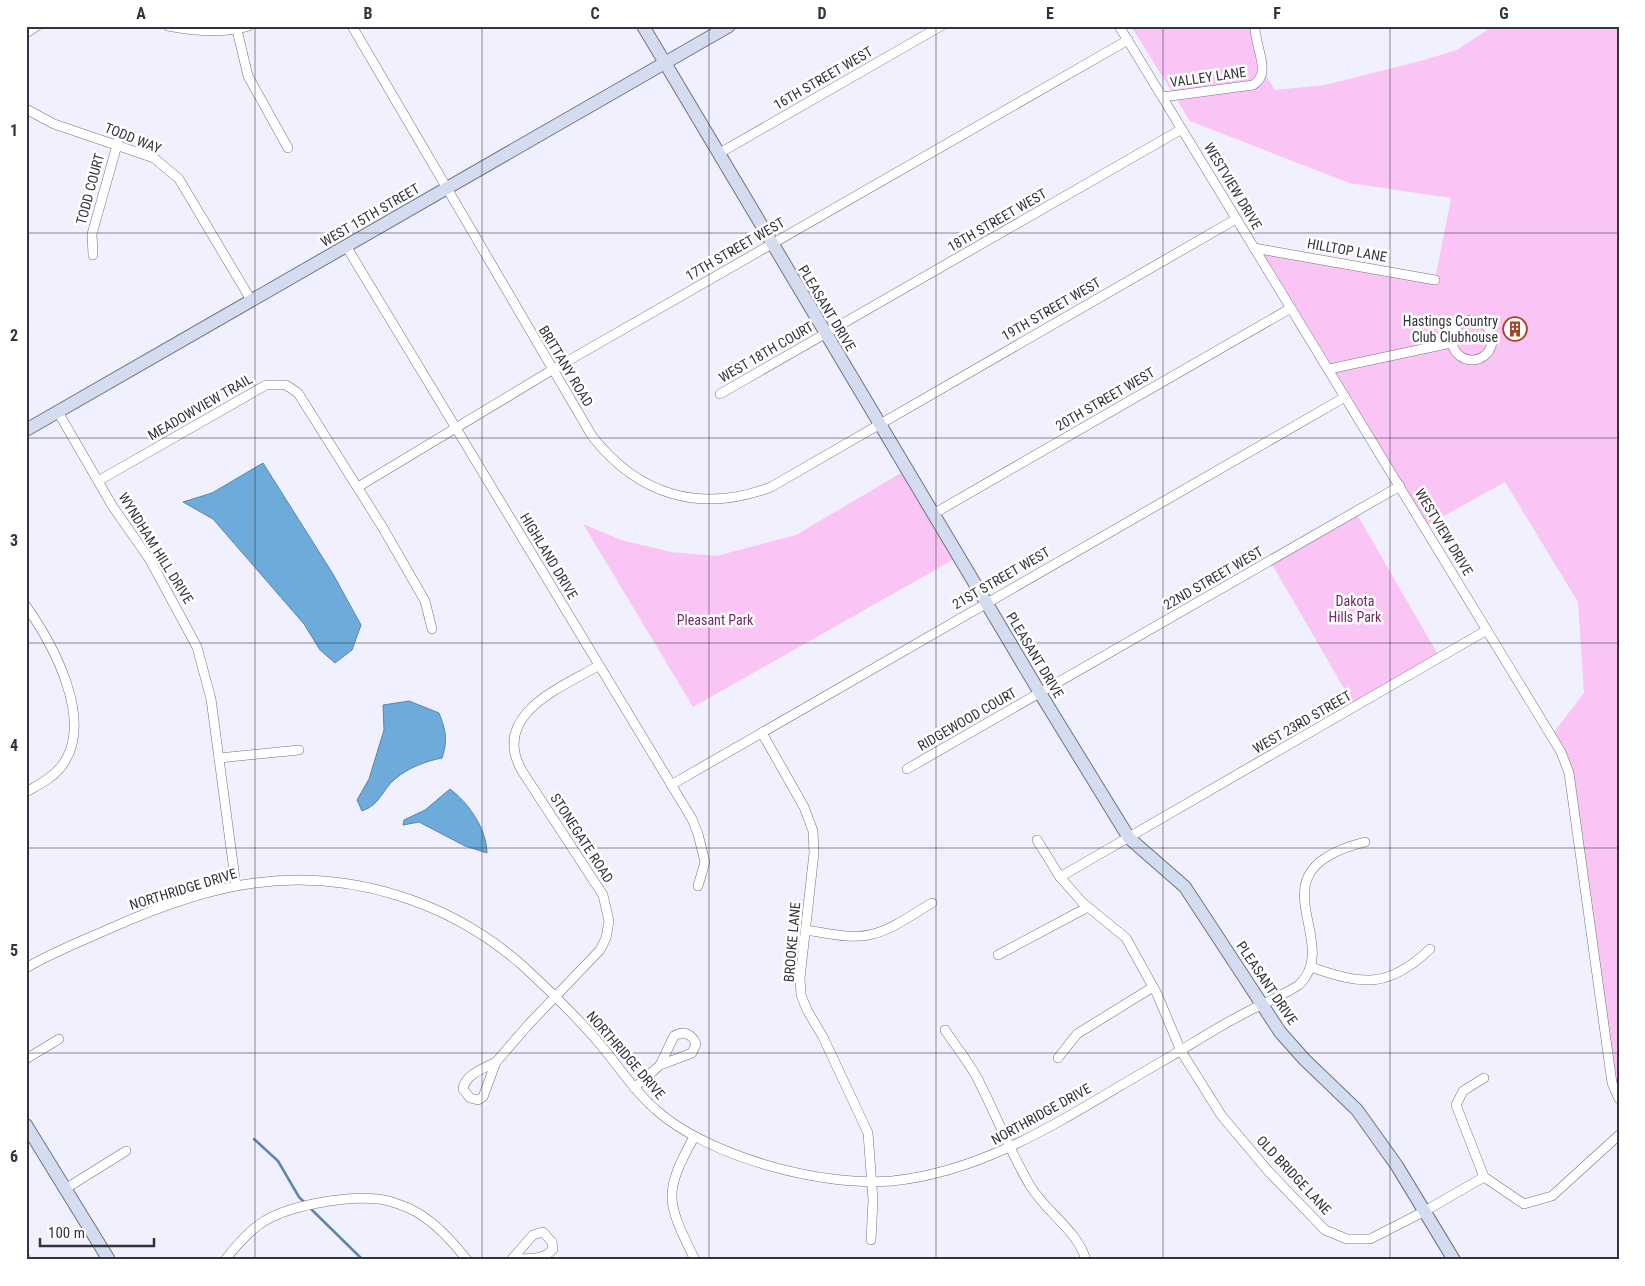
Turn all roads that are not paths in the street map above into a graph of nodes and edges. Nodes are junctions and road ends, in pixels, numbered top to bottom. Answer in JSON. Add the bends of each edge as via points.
{"nodes":[{"id":1,"x":37,"y":26,"type":"edge"},
{"id":2,"x":168,"y":26,"type":"edge"},
{"id":3,"x":249,"y":26,"type":"edge"},
{"id":4,"x":352,"y":26,"type":"edge"},
{"id":5,"x":642,"y":26,"type":"edge"},
{"id":6,"x":729,"y":26,"type":"edge"},
{"id":7,"x":941,"y":26,"type":"edge"},
{"id":8,"x":1119,"y":26,"type":"edge"},
{"id":9,"x":1255,"y":26,"type":"edge"},
{"id":10,"x":237,"y":30,"type":"junction"},
{"id":11,"x":26,"y":33,"type":"edge"},
{"id":12,"x":1128,"y":40,"type":"junction"},
{"id":13,"x":664,"y":64,"type":"junction"},
{"id":14,"x":1164,"y":97,"type":"junction"},
{"id":15,"x":26,"y":109,"type":"edge"},
{"id":16,"x":1182,"y":129,"type":"junction"},
{"id":17,"x":121,"y":131,"type":"dead end"},
{"id":18,"x":117,"y":144,"type":"junction"},
{"id":19,"x":288,"y":148,"type":"dead end"},
{"id":20,"x":718,"y":154,"type":"junction"},
{"id":21,"x":446,"y":189,"type":"junction"},
{"id":22,"x":1236,"y":219,"type":"junction"},
{"id":23,"x":771,"y":244,"type":"junction"},
{"id":24,"x":346,"y":246,"type":"junction"},
{"id":25,"x":1254,"y":248,"type":"junction"},
{"id":26,"x":93,"y":255,"type":"dead end"},
{"id":27,"x":1435,"y":280,"type":"dead end"},
{"id":28,"x":251,"y":300,"type":"junction"},
{"id":29,"x":1291,"y":308,"type":"junction"},
{"id":30,"x":825,"y":334,"type":"junction"},
{"id":31,"x":1451,"y":342,"type":"junction"},
{"id":32,"x":1329,"y":369,"type":"junction"},
{"id":33,"x":552,"y":370,"type":"junction"},
{"id":34,"x":720,"y":394,"type":"dead end"},
{"id":35,"x":1345,"y":397,"type":"junction"},
{"id":36,"x":58,"y":412,"type":"junction"},
{"id":37,"x":879,"y":424,"type":"junction"},
{"id":38,"x":457,"y":429,"type":"junction"},
{"id":39,"x":26,"y":430,"type":"edge"},
{"id":40,"x":98,"y":481,"type":"junction"},
{"id":41,"x":1400,"y":486,"type":"junction"},
{"id":42,"x":358,"y":487,"type":"junction"},
{"id":43,"x":933,"y":514,"type":"junction"},
{"id":44,"x":986,"y":603,"type":"junction"},
{"id":45,"x":26,"y":606,"type":"edge"},
{"id":46,"x":432,"y":628,"type":"dead end"},
{"id":47,"x":1487,"y":630,"type":"junction"},
{"id":48,"x":598,"y":666,"type":"junction"},
{"id":49,"x":1040,"y":693,"type":"junction"},
{"id":50,"x":762,"y":733,"type":"junction"},
{"id":51,"x":299,"y":750,"type":"dead end"},
{"id":52,"x":219,"y":758,"type":"junction"},
{"id":53,"x":907,"y":769,"type":"dead end"},
{"id":54,"x":672,"y":785,"type":"junction"},
{"id":55,"x":26,"y":792,"type":"edge"},
{"id":56,"x":1129,"y":838,"type":"junction"},
{"id":57,"x":1037,"y":840,"type":"dead end"},
{"id":58,"x":1365,"y":842,"type":"dead end"},
{"id":59,"x":1060,"y":877,"type":"junction"},
{"id":60,"x":236,"y":886,"type":"junction"},
{"id":61,"x":698,"y":886,"type":"dead end"},
{"id":62,"x":932,"y":903,"type":"dead end"},
{"id":63,"x":1088,"y":907,"type":"junction"},
{"id":64,"x":806,"y":930,"type":"junction"},
{"id":65,"x":1430,"y":948,"type":"dead end"},
{"id":66,"x":998,"y":955,"type":"dead end"},
{"id":67,"x":1311,"y":967,"type":"junction"},
{"id":68,"x":26,"y":968,"type":"edge"},
{"id":69,"x":1153,"y":987,"type":"junction"},
{"id":70,"x":554,"y":997,"type":"junction"},
{"id":71,"x":1262,"y":1004,"type":"junction"},
{"id":72,"x":945,"y":1030,"type":"dead end"},
{"id":73,"x":59,"y":1039,"type":"dead end"},
{"id":74,"x":1181,"y":1050,"type":"junction"},
{"id":75,"x":1058,"y":1058,"type":"dead end"},
{"id":76,"x":26,"y":1059,"type":"edge"},
{"id":77,"x":496,"y":1062,"type":"dead end"},
{"id":78,"x":660,"y":1065,"type":"dead end"},
{"id":79,"x":1484,"y":1078,"type":"dead end"},
{"id":80,"x":634,"y":1088,"type":"junction"},
{"id":81,"x":1619,"y":1099,"type":"edge"},
{"id":82,"x":26,"y":1125,"type":"edge"},
{"id":83,"x":1619,"y":1135,"type":"edge"},
{"id":84,"x":694,"y":1137,"type":"junction"},
{"id":85,"x":1009,"y":1149,"type":"junction"},
{"id":86,"x":126,"y":1151,"type":"dead end"},
{"id":87,"x":1484,"y":1177,"type":"junction"},
{"id":88,"x":872,"y":1182,"type":"junction"},
{"id":89,"x":65,"y":1189,"type":"junction"},
{"id":90,"x":1425,"y":1211,"type":"junction"},
{"id":91,"x":871,"y":1240,"type":"dead end"},
{"id":92,"x":109,"y":1260,"type":"edge"},
{"id":93,"x":225,"y":1260,"type":"edge"},
{"id":94,"x":468,"y":1260,"type":"edge"},
{"id":95,"x":695,"y":1260,"type":"edge"},
{"id":96,"x":1086,"y":1260,"type":"edge"},
{"id":97,"x":1454,"y":1260,"type":"edge"}],
"edges":[{"from":1,"to":11,"type":"street"},
{"from":2,"to":10,"type":"street","via":[[194,31]]},
{"from":3,"to":10,"type":"street"},
{"from":4,"to":21,"type":"street","name":"BRITTANY ROAD"},
{"from":5,"to":13,"type":"street","name":"PLEASANT DRIVE"},
{"from":6,"to":13,"type":"street","name":"WEST 15TH STREET"},
{"from":7,"to":20,"type":"street","name":"16TH STREET WEST"},
{"from":8,"to":12,"type":"street","name":"WESTVIEW DRIVE"},
{"from":9,"to":14,"type":"street","name":"VALLEY LANE","via":[[1263,71],[1258,82]]},
{"from":10,"to":19,"type":"street","via":[[248,76]]},
{"from":12,"to":14,"type":"street","name":"WESTVIEW DRIVE"},
{"from":12,"to":23,"type":"street","name":"17TH STREET WEST"},
{"from":13,"to":20,"type":"street","name":"PLEASANT DRIVE"},
{"from":13,"to":21,"type":"street","name":"WEST 15TH STREET"},
{"from":14,"to":16,"type":"street","name":"WESTVIEW DRIVE"},
{"from":15,"to":18,"type":"street","name":"TODD WAY","via":[[54,124]]},
{"from":16,"to":22,"type":"street","name":"WESTVIEW DRIVE"},
{"from":16,"to":30,"type":"street","name":"18TH STREET WEST"},
{"from":17,"to":18,"type":"street","name":"TODD COURT"},
{"from":18,"to":26,"type":"street","name":"TODD COURT","via":[[92,234]]},
{"from":18,"to":28,"type":"street","name":"TODD WAY","via":[[154,158],[180,179]]},
{"from":20,"to":23,"type":"street","name":"PLEASANT DRIVE"},
{"from":21,"to":24,"type":"street","name":"WEST 15TH STREET"},
{"from":21,"to":33,"type":"street","name":"BRITTANY ROAD"},
{"from":22,"to":25,"type":"street","name":"WESTVIEW DRIVE"},
{"from":22,"to":37,"type":"street","name":"19TH STREET WEST"},
{"from":23,"to":30,"type":"street","name":"PLEASANT DRIVE"},
{"from":23,"to":33,"type":"street","name":"17TH STREET WEST"},
{"from":24,"to":28,"type":"street","name":"WEST 15TH STREET"},
{"from":24,"to":38,"type":"street","name":"HIGHLAND DRIVE"},
{"from":25,"to":27,"type":"street","name":"HILLTOP LANE"},
{"from":25,"to":29,"type":"street","name":"WESTVIEW DRIVE"},
{"from":28,"to":36,"type":"street","name":"WEST 15TH STREET"},
{"from":29,"to":32,"type":"street","name":"WESTVIEW DRIVE"},
{"from":29,"to":43,"type":"street","name":"20TH STREET WEST"},
{"from":30,"to":34,"type":"street","name":"WEST 18TH COURT"},
{"from":30,"to":37,"type":"street","name":"PLEASANT DRIVE"},
{"from":31,"to":31,"type":"street","via":[[1462,358],[1476,360],[1488,352],[1492,335],[1480,321],[1467,320],[1455,328]]},
{"from":31,"to":32,"type":"street"},
{"from":32,"to":35,"type":"street","name":"WESTVIEW DRIVE"},
{"from":33,"to":37,"type":"street","name":"BRITTANY ROAD","via":[[592,436],[623,470],[659,490],[695,499],[740,497],[771,487]]},
{"from":33,"to":38,"type":"street","name":"17TH STREET WEST"},
{"from":35,"to":41,"type":"street","name":"WESTVIEW DRIVE"},
{"from":35,"to":44,"type":"street","name":"21ST STREET WEST"},
{"from":36,"to":39,"type":"street","name":"WEST 15TH STREET"},
{"from":36,"to":40,"type":"street","name":"WYNDHAM HILL DRIVE"},
{"from":37,"to":43,"type":"street","name":"PLEASANT DRIVE"},
{"from":38,"to":42,"type":"street","name":"17TH STREET WEST"},
{"from":38,"to":48,"type":"street","name":"HIGHLAND DRIVE"},
{"from":40,"to":42,"type":"street","name":"MEADOWVIEW TRAIL","via":[[266,385],[286,385],[298,393]]},
{"from":40,"to":52,"type":"street","name":"WYNDHAM HILL DRIVE","via":[[150,560],[194,641],[209,686]]},
{"from":41,"to":47,"type":"street","name":"WESTVIEW DRIVE"},
{"from":41,"to":49,"type":"street","name":"22ND STREET WEST"},
{"from":42,"to":46,"type":"street","name":"MEADOWVIEW TRAIL","via":[[425,601]]},
{"from":43,"to":44,"type":"street","name":"PLEASANT DRIVE"},
{"from":44,"to":49,"type":"street","name":"PLEASANT DRIVE"},
{"from":44,"to":50,"type":"street","name":"21ST STREET WEST"},
{"from":45,"to":55,"type":"street","via":[[60,667],[70,698],[74,726],[72,745],[60,768]]},
{"from":47,"to":56,"type":"street","name":"WEST 23RD STREET"},
{"from":47,"to":81,"type":"street","name":"WESTVIEW DRIVE","via":[[1548,729],[1569,773],[1612,1083]]},
{"from":48,"to":54,"type":"street","name":"HIGHLAND DRIVE"},
{"from":48,"to":70,"type":"street","name":"STONEGATE ROAD","via":[[532,706],[522,717],[514,738],[516,758],[522,770],[603,895],[609,921],[600,950]]},
{"from":49,"to":53,"type":"street","name":"RIDGEWOOD COURT"},
{"from":49,"to":56,"type":"street","name":"PLEASANT DRIVE"},
{"from":50,"to":54,"type":"street","name":"21ST STREET WEST"},
{"from":50,"to":64,"type":"street","name":"BROOKE LANE","via":[[804,807],[813,831],[814,853]]},
{"from":51,"to":52,"type":"street"},
{"from":52,"to":60,"type":"street","name":"WYNDHAM HILL DRIVE"},
{"from":54,"to":61,"type":"street","name":"HIGHLAND DRIVE","via":[[692,819],[703,849],[705,862]]},
{"from":56,"to":59,"type":"street","name":"WEST 23RD STREET"},
{"from":56,"to":71,"type":"street","name":"PLEASANT DRIVE","via":[[1185,887]]},
{"from":57,"to":59,"type":"street","name":"OLD BRIDGE LANE"},
{"from":58,"to":67,"type":"street","via":[[1330,853],[1309,877],[1303,903],[1313,952]]},
{"from":59,"to":63,"type":"street","name":"OLD BRIDGE LANE"},
{"from":60,"to":68,"type":"street","name":"NORTHRIDGE DRIVE","via":[[151,911]]},
{"from":60,"to":70,"type":"street","name":"NORTHRIDGE DRIVE","via":[[289,880],[324,881],[372,888],[417,901],[459,921],[499,946]]},
{"from":62,"to":64,"type":"street","via":[[871,935],[850,936]]},
{"from":63,"to":66,"type":"street"},
{"from":63,"to":69,"type":"street","name":"OLD BRIDGE LANE","via":[[1126,938]]},
{"from":64,"to":88,"type":"street","name":"BROOKE LANE","via":[[801,995],[868,1134]]},
{"from":65,"to":67,"type":"street","via":[[1408,968],[1376,980],[1347,980]]},
{"from":67,"to":71,"type":"street","name":"NORTHRIDGE DRIVE","via":[[1299,985],[1276,1000]]},
{"from":69,"to":74,"type":"street","name":"OLD BRIDGE LANE"},
{"from":69,"to":75,"type":"street","via":[[1077,1034]]},
{"from":70,"to":77,"type":"street","name":"STONEGATE ROAD"},
{"from":70,"to":80,"type":"street","name":"NORTHRIDGE DRIVE","via":[[599,1043]]},
{"from":71,"to":74,"type":"street","name":"NORTHRIDGE DRIVE"},
{"from":71,"to":90,"type":"street","name":"PLEASANT DRIVE","via":[[1280,1032],[1357,1110],[1376,1134]]},
{"from":72,"to":85,"type":"street","via":[[974,1074]]},
{"from":73,"to":76,"type":"street"},
{"from":74,"to":85,"type":"street","name":"NORTHRIDGE DRIVE"},
{"from":74,"to":90,"type":"street","name":"OLD BRIDGE LANE","via":[[1221,1115],[1269,1172],[1325,1230],[1347,1239],[1370,1239]]},
{"from":78,"to":80,"type":"street"},
{"from":79,"to":87,"type":"street","via":[[1463,1091],[1456,1105]]},
{"from":80,"to":84,"type":"street","name":"NORTHRIDGE DRIVE","via":[[660,1114]]},
{"from":82,"to":89,"type":"street"},
{"from":83,"to":87,"type":"street","via":[[1552,1196],[1524,1204]]},
{"from":84,"to":88,"type":"street","name":"NORTHRIDGE DRIVE","via":[[781,1169]]},
{"from":84,"to":95,"type":"street","via":[[676,1170],[672,1193],[675,1217]]},
{"from":85,"to":88,"type":"street","name":"NORTHRIDGE DRIVE","via":[[949,1171]]},
{"from":85,"to":96,"type":"street","via":[[1041,1201],[1076,1238]]},
{"from":86,"to":89,"type":"street"},
{"from":87,"to":90,"type":"street","name":"OLD BRIDGE LANE"},
{"from":88,"to":91,"type":"street","name":"BROOKE LANE"},
{"from":89,"to":92,"type":"street"},
{"from":90,"to":97,"type":"street","name":"PLEASANT DRIVE"},
{"from":93,"to":94,"type":"street","via":[[237,1244],[261,1224],[281,1214],[337,1201],[379,1199],[417,1212],[448,1236]]}]}
